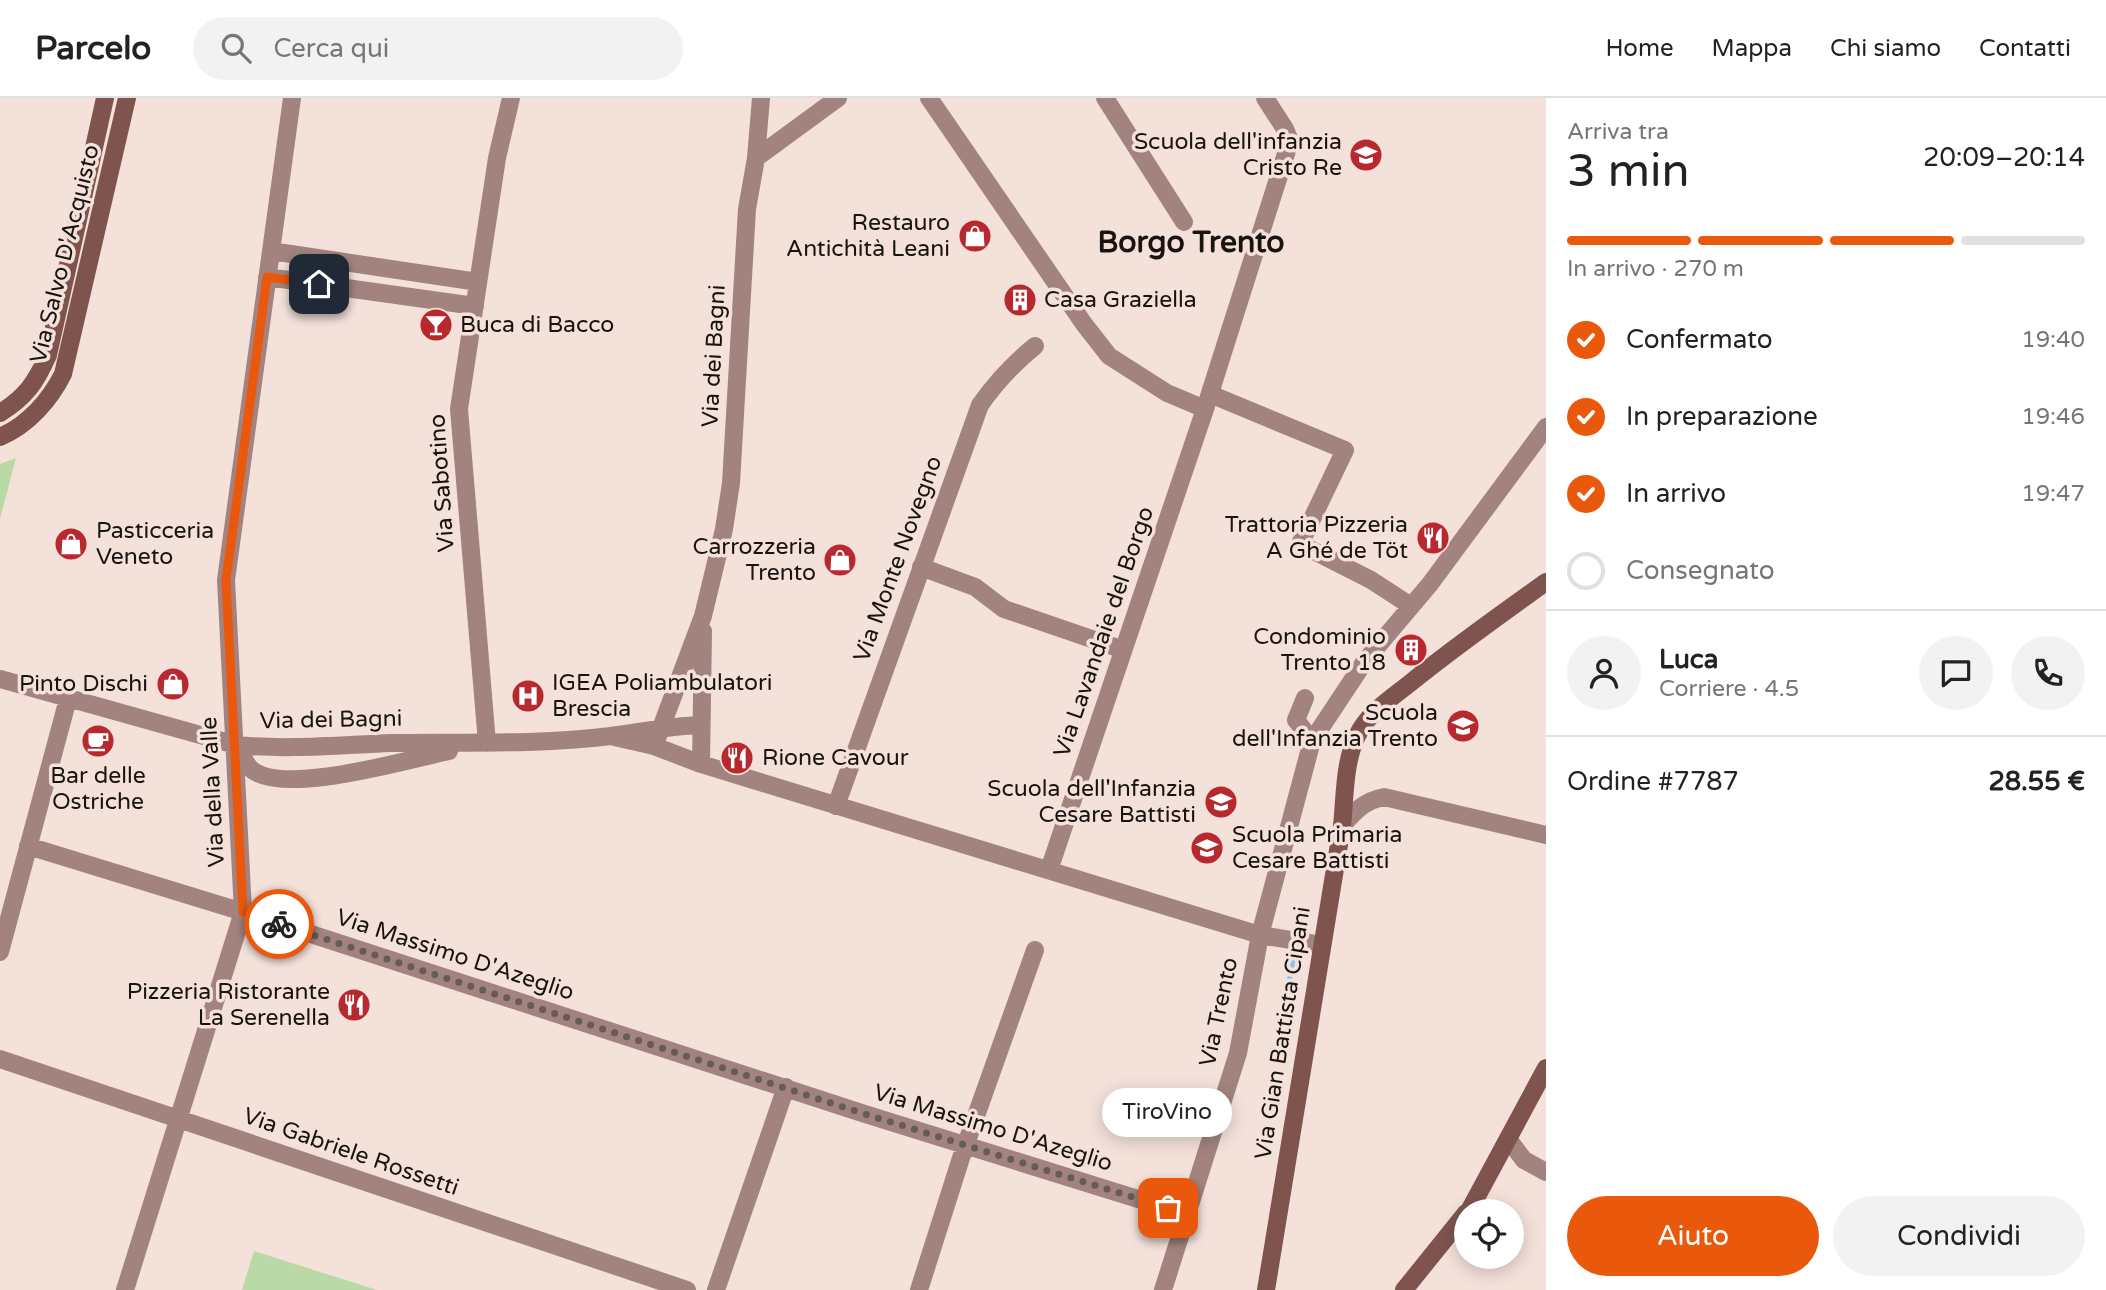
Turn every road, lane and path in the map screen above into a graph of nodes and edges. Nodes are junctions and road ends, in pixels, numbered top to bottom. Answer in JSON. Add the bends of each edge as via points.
{"nodes":[{"id":1,"x":105,"y":98,"type":"edge"},
{"id":2,"x":127,"y":98,"type":"edge"},
{"id":3,"x":292,"y":98,"type":"edge"},
{"id":4,"x":511,"y":98,"type":"edge"},
{"id":5,"x":761,"y":98,"type":"edge"},
{"id":6,"x":838,"y":98,"type":"edge"},
{"id":7,"x":929,"y":98,"type":"edge"},
{"id":8,"x":1105,"y":98,"type":"edge"},
{"id":9,"x":1265,"y":98,"type":"edge"},
{"id":10,"x":756,"y":158,"type":"junction"},
{"id":11,"x":1184,"y":222,"type":"dead end"},
{"id":12,"x":271,"y":251,"type":"junction"},
{"id":13,"x":267,"y":277,"type":"junction"},
{"id":14,"x":478,"y":282,"type":"junction"},
{"id":15,"x":475,"y":306,"type":"junction"},
{"id":16,"x":1035,"y":346,"type":"dead end"},
{"id":17,"x":1208,"y":401,"type":"junction"},
{"id":18,"x":0,"y":413,"type":"edge"},
{"id":19,"x":1546,"y":427,"type":"edge"},
{"id":20,"x":0,"y":437,"type":"edge"},
{"id":21,"x":920,"y":566,"type":"junction"},
{"id":22,"x":1546,"y":582,"type":"edge"},
{"id":23,"x":1411,"y":606,"type":"junction"},
{"id":24,"x":704,"y":616,"type":"junction"},
{"id":25,"x":1115,"y":647,"type":"dead end"},
{"id":26,"x":0,"y":679,"type":"edge"},
{"id":27,"x":1305,"y":698,"type":"dead end"},
{"id":28,"x":68,"y":699,"type":"junction"},
{"id":29,"x":701,"y":725,"type":"junction"},
{"id":30,"x":661,"y":727,"type":"junction"},
{"id":31,"x":610,"y":736,"type":"junction"},
{"id":32,"x":1312,"y":741,"type":"junction"},
{"id":33,"x":487,"y":743,"type":"junction"},
{"id":34,"x":236,"y":745,"type":"junction"},
{"id":35,"x":654,"y":746,"type":"junction"},
{"id":36,"x":701,"y":764,"type":"junction"},
{"id":37,"x":836,"y":806,"type":"junction"},
{"id":38,"x":1342,"y":826,"type":"junction"},
{"id":39,"x":1546,"y":835,"type":"edge"},
{"id":40,"x":28,"y":846,"type":"junction"},
{"id":41,"x":1049,"y":870,"type":"junction"},
{"id":42,"x":243,"y":912,"type":"junction"},
{"id":43,"x":1260,"y":935,"type":"junction"},
{"id":44,"x":1322,"y":945,"type":"junction"},
{"id":45,"x":1035,"y":950,"type":"dead end"},
{"id":46,"x":0,"y":951,"type":"edge"},
{"id":47,"x":0,"y":1059,"type":"edge"},
{"id":48,"x":1546,"y":1068,"type":"edge"},
{"id":49,"x":786,"y":1087,"type":"junction"},
{"id":50,"x":179,"y":1120,"type":"junction"},
{"id":51,"x":1508,"y":1139,"type":"junction"},
{"id":52,"x":966,"y":1145,"type":"junction"},
{"id":53,"x":1546,"y":1172,"type":"edge"},
{"id":54,"x":1475,"y":1199,"type":"edge"},
{"id":55,"x":1186,"y":1214,"type":"junction"},
{"id":56,"x":1454,"y":1229,"type":"edge"},
{"id":57,"x":125,"y":1290,"type":"edge"},
{"id":58,"x":687,"y":1290,"type":"edge"},
{"id":59,"x":716,"y":1290,"type":"edge"},
{"id":60,"x":919,"y":1290,"type":"edge"},
{"id":61,"x":1163,"y":1290,"type":"edge"},
{"id":62,"x":1266,"y":1290,"type":"edge"},
{"id":63,"x":1404,"y":1290,"type":"edge"}],
"edges":[{"from":1,"to":18,"type":"main road","name":"Via Salvo D'Acquisto","via":[[48,355],[37,380]]},
{"from":2,"to":20,"type":"main road","name":"Via Salvo D'Acquisto","via":[[62,374],[35,412]]},
{"from":3,"to":12,"type":"street","name":"Via della Valle"},
{"from":4,"to":14,"type":"street","name":"Via Sabotino"},
{"from":5,"to":10,"type":"street","name":"Via dei Bagni"},
{"from":6,"to":10,"type":"street"},
{"from":7,"to":17,"type":"street","via":[[1109,356],[1167,393]]},
{"from":8,"to":11,"type":"street"},
{"from":9,"to":17,"type":"street","name":"Via Lavandaie del Borgo","via":[[1290,141]]},
{"from":10,"to":24,"type":"street","name":"Via dei Bagni","via":[[747,209],[731,483]]},
{"from":12,"to":13,"type":"street","name":"Via della Valle"},
{"from":12,"to":14,"type":"street"},
{"from":13,"to":15,"type":"street"},
{"from":13,"to":34,"type":"street","name":"Via della Valle","via":[[226,580]]},
{"from":14,"to":15,"type":"street","name":"Via Sabotino"},
{"from":15,"to":33,"type":"street","name":"Via Sabotino","via":[[459,409]]},
{"from":16,"to":21,"type":"street","name":"Via Monte Novegno","via":[[1004,374],[980,405]]},
{"from":17,"to":23,"type":"street","via":[[1343,446],[1300,544]]},
{"from":17,"to":41,"type":"street","name":"Via Lavandaie del Borgo"},
{"from":19,"to":23,"type":"street","name":"Via Trento"},
{"from":21,"to":25,"type":"street","via":[[975,587],[1004,609]]},
{"from":21,"to":37,"type":"street","name":"Via Monte Novegno"},
{"from":22,"to":38,"type":"main road","name":"Via Gian Battista Cipani","via":[[1376,710],[1355,739]]},
{"from":23,"to":32,"type":"street","name":"Via Trento","via":[[1365,661]]},
{"from":24,"to":29,"type":"street","name":"Via dei Bagni"},
{"from":24,"to":30,"type":"street","name":"Via dei Bagni"},
{"from":26,"to":28,"type":"street"},
{"from":27,"to":32,"type":"street","via":[[1296,720]]},
{"from":28,"to":34,"type":"street"},
{"from":28,"to":40,"type":"street"},
{"from":29,"to":30,"type":"street","name":"Via dei Bagni"},
{"from":29,"to":36,"type":"street","name":"Via dei Bagni"},
{"from":30,"to":31,"type":"street","name":"Via dei Bagni"},
{"from":30,"to":35,"type":"street","name":"Via dei Bagni"},
{"from":31,"to":33,"type":"street","name":"Via dei Bagni"},
{"from":31,"to":35,"type":"street","name":"Via dei Bagni"},
{"from":32,"to":43,"type":"street","name":"Via Trento"},
{"from":33,"to":34,"type":"street","name":"Via dei Bagni"},
{"from":33,"to":34,"type":"street","name":"Via dei Bagni","via":[[345,774],[289,781],[271,779],[251,769]]},
{"from":34,"to":42,"type":"street","name":"Via della Valle"},
{"from":35,"to":36,"type":"street","name":"Via dei Bagni"},
{"from":36,"to":37,"type":"street","name":"Via dei Bagni"},
{"from":37,"to":41,"type":"street","name":"Via dei Bagni"},
{"from":38,"to":39,"type":"street","via":[[1360,806],[1384,797]]},
{"from":38,"to":44,"type":"main road","name":"Via Gian Battista Cipani"},
{"from":40,"to":42,"type":"street","name":"Via Massimo D'Azeglio"},
{"from":40,"to":46,"type":"street"},
{"from":41,"to":43,"type":"street","name":"Via dei Bagni"},
{"from":42,"to":49,"type":"street","name":"Via Massimo D'Azeglio"},
{"from":42,"to":50,"type":"street","name":"Via della Valle"},
{"from":43,"to":44,"type":"street","name":"Via dei Bagni"},
{"from":43,"to":55,"type":"street","name":"Via Trento","via":[[1238,1054]]},
{"from":44,"to":62,"type":"main road","name":"Via Gian Battista Cipani"},
{"from":45,"to":52,"type":"street"},
{"from":47,"to":50,"type":"street","name":"Via Gabriele Rossetti"},
{"from":48,"to":51,"type":"main road"},
{"from":49,"to":52,"type":"street","name":"Via Massimo D'Azeglio"},
{"from":49,"to":59,"type":"street"},
{"from":50,"to":57,"type":"street","name":"Via della Valle"},
{"from":50,"to":58,"type":"street","name":"Via Gabriele Rossetti"},
{"from":51,"to":53,"type":"street","via":[[1524,1160]]},
{"from":51,"to":54,"type":"main road"},
{"from":52,"to":55,"type":"street","name":"Via Massimo D'Azeglio"},
{"from":52,"to":60,"type":"street"},
{"from":55,"to":61,"type":"street","name":"Via Trento"},
{"from":56,"to":63,"type":"main road"}]}
